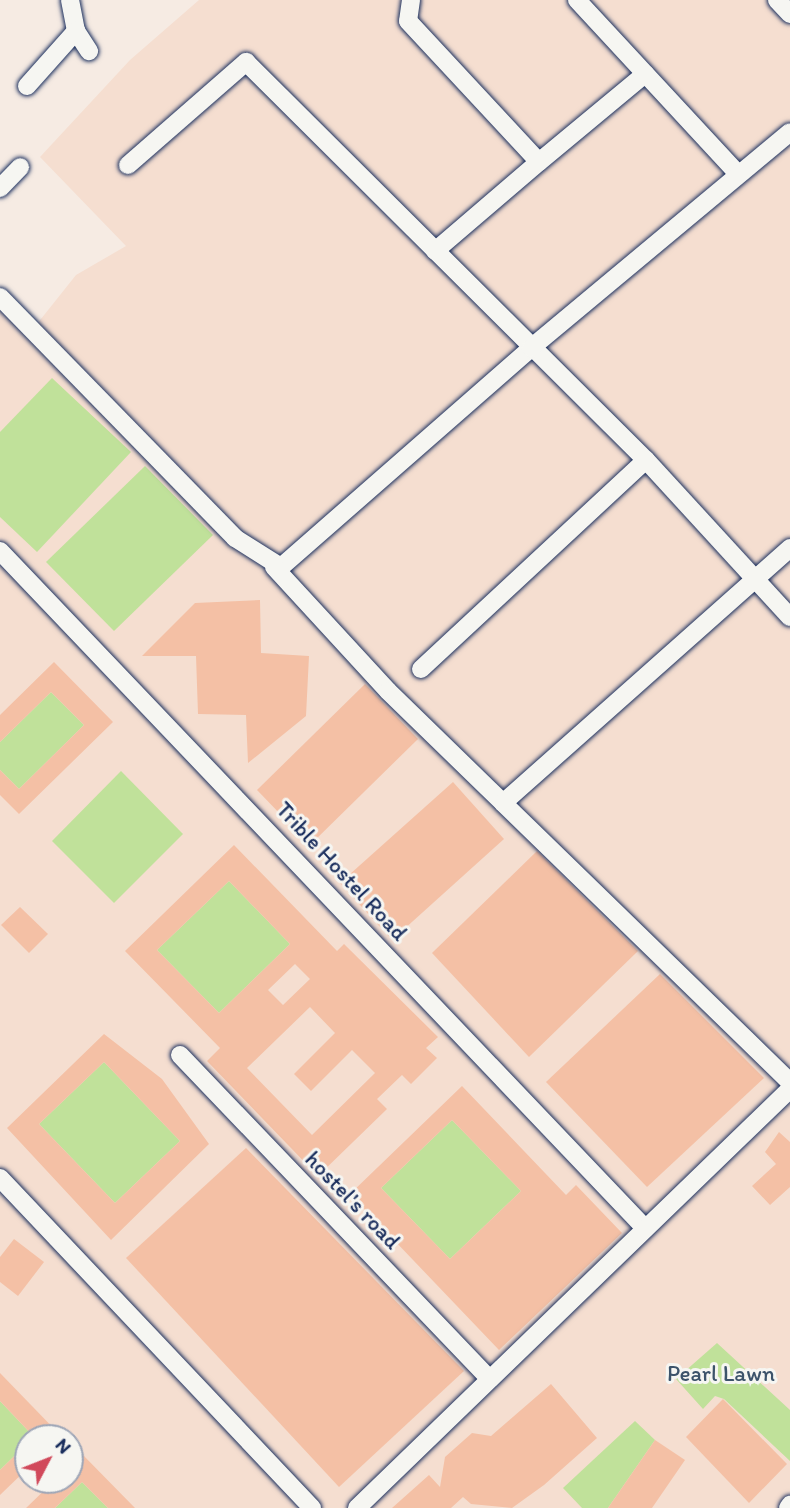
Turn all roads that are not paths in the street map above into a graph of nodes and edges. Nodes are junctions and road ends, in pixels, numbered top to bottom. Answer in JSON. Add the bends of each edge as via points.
{"nodes":[{"id":1,"x":70,"y":0,"type":"edge"},
{"id":2,"x":411,"y":0,"type":"edge"},
{"id":3,"x":577,"y":0,"type":"edge"},
{"id":4,"x":777,"y":0,"type":"edge"},
{"id":5,"x":790,"y":14,"type":"edge"},
{"id":6,"x":76,"y":30,"type":"junction"},
{"id":7,"x":89,"y":51,"type":"dead end"},
{"id":8,"x":645,"y":74,"type":"junction"},
{"id":9,"x":27,"y":86,"type":"dead end"},
{"id":10,"x":790,"y":132,"type":"edge"},
{"id":11,"x":539,"y":162,"type":"junction"},
{"id":12,"x":128,"y":165,"type":"dead end"},
{"id":13,"x":20,"y":167,"type":"dead end"},
{"id":14,"x":738,"y":174,"type":"junction"},
{"id":15,"x":0,"y":188,"type":"edge"},
{"id":16,"x":435,"y":251,"type":"junction"},
{"id":17,"x":0,"y":297,"type":"edge"},
{"id":18,"x":531,"y":348,"type":"junction"},
{"id":19,"x":646,"y":460,"type":"junction"},
{"id":20,"x":790,"y":548,"type":"edge"},
{"id":21,"x":0,"y":551,"type":"edge"},
{"id":22,"x":274,"y":567,"type":"junction"},
{"id":23,"x":753,"y":579,"type":"junction"},
{"id":24,"x":790,"y":617,"type":"edge"},
{"id":25,"x":421,"y":669,"type":"dead end"},
{"id":26,"x":503,"y":803,"type":"junction"},
{"id":27,"x":180,"y":1055,"type":"dead end"},
{"id":28,"x":790,"y":1083,"type":"edge"},
{"id":29,"x":790,"y":1089,"type":"edge"},
{"id":30,"x":0,"y":1178,"type":"edge"},
{"id":31,"x":645,"y":1228,"type":"junction"},
{"id":32,"x":490,"y":1379,"type":"junction"},
{"id":33,"x":312,"y":1508,"type":"edge"},
{"id":34,"x":357,"y":1508,"type":"edge"}],
"edges":[{"from":1,"to":6,"type":"street"},
{"from":2,"to":11,"type":"street","via":[[408,21]]},
{"from":3,"to":8,"type":"street"},
{"from":4,"to":5,"type":"street"},
{"from":6,"to":7,"type":"street"},
{"from":6,"to":9,"type":"street"},
{"from":8,"to":11,"type":"street"},
{"from":8,"to":14,"type":"street"},
{"from":10,"to":14,"type":"street"},
{"from":11,"to":16,"type":"street"},
{"from":12,"to":16,"type":"street","via":[[246,62]]},
{"from":13,"to":15,"type":"street"},
{"from":14,"to":18,"type":"street"},
{"from":16,"to":18,"type":"street"},
{"from":17,"to":22,"type":"street","via":[[235,538]]},
{"from":18,"to":19,"type":"street"},
{"from":18,"to":22,"type":"street","via":[[289,565]]},
{"from":19,"to":23,"type":"street"},
{"from":19,"to":25,"type":"street"},
{"from":20,"to":23,"type":"street"},
{"from":21,"to":31,"type":"street","name":"Trible Hostel Road"},
{"from":22,"to":26,"type":"street"},
{"from":23,"to":24,"type":"street"},
{"from":23,"to":26,"type":"street"},
{"from":26,"to":28,"type":"street"},
{"from":27,"to":32,"type":"street","name":"hostel's road"},
{"from":29,"to":31,"type":"street"},
{"from":30,"to":33,"type":"street"},
{"from":31,"to":32,"type":"street"},
{"from":32,"to":34,"type":"street"}]}
